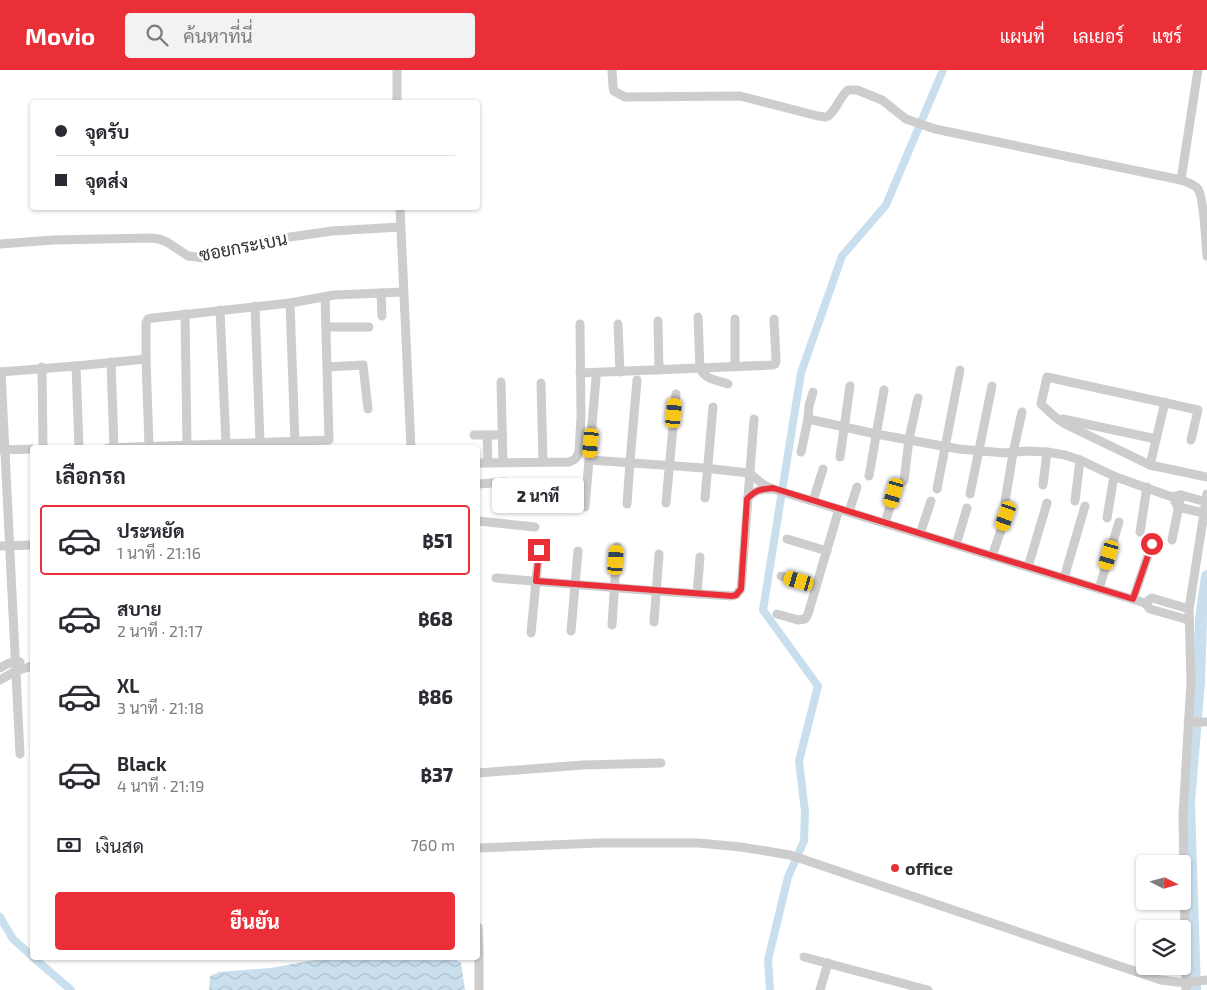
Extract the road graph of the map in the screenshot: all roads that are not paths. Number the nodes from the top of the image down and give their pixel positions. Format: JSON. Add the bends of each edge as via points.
{"nodes":[{"id":1,"x":397,"y":70,"type":"edge"},
{"id":2,"x":612,"y":70,"type":"edge"},
{"id":3,"x":1198,"y":70,"type":"edge"},
{"id":4,"x":398,"y":100,"type":"edge"},
{"id":5,"x":1181,"y":180,"type":"junction"},
{"id":6,"x":400,"y":210,"type":"edge"},
{"id":7,"x":400,"y":227,"type":"junction"},
{"id":8,"x":0,"y":244,"type":"edge"},
{"id":9,"x":1207,"y":256,"type":"edge"},
{"id":10,"x":403,"y":292,"type":"junction"},
{"id":11,"x":381,"y":293,"type":"junction"},
{"id":12,"x":325,"y":297,"type":"junction"},
{"id":13,"x":290,"y":303,"type":"junction"},
{"id":14,"x":255,"y":306,"type":"junction"},
{"id":15,"x":220,"y":310,"type":"junction"},
{"id":16,"x":184,"y":314,"type":"junction"},
{"id":17,"x":382,"y":316,"type":"dead end"},
{"id":18,"x":698,"y":317,"type":"dead end"},
{"id":19,"x":735,"y":319,"type":"dead end"},
{"id":20,"x":774,"y":319,"type":"dead end"},
{"id":21,"x":658,"y":320,"type":"dead end"},
{"id":22,"x":580,"y":324,"type":"dead end"},
{"id":23,"x":618,"y":324,"type":"dead end"},
{"id":24,"x":326,"y":327,"type":"junction"},
{"id":25,"x":369,"y":327,"type":"dead end"},
{"id":26,"x":146,"y":358,"type":"junction"},
{"id":27,"x":111,"y":362,"type":"junction"},
{"id":28,"x":76,"y":366,"type":"junction"},
{"id":29,"x":327,"y":367,"type":"junction"},
{"id":30,"x":735,"y":367,"type":"junction"},
{"id":31,"x":42,"y":368,"type":"junction"},
{"id":32,"x":700,"y":368,"type":"junction"},
{"id":33,"x":659,"y":370,"type":"junction"},
{"id":34,"x":960,"y":370,"type":"dead end"},
{"id":35,"x":1,"y":372,"type":"edge"},
{"id":36,"x":620,"y":372,"type":"junction"},
{"id":37,"x":580,"y":373,"type":"junction"},
{"id":38,"x":596,"y":378,"type":"dead end"},
{"id":39,"x":637,"y":380,"type":"dead end"},
{"id":40,"x":501,"y":382,"type":"dead end"},
{"id":41,"x":541,"y":382,"type":"dead end"},
{"id":42,"x":728,"y":384,"type":"dead end"},
{"id":43,"x":850,"y":386,"type":"dead end"},
{"id":44,"x":992,"y":386,"type":"dead end"},
{"id":45,"x":884,"y":390,"type":"dead end"},
{"id":46,"x":813,"y":392,"type":"dead end"},
{"id":47,"x":676,"y":394,"type":"dead end"},
{"id":48,"x":918,"y":398,"type":"dead end"},
{"id":49,"x":1165,"y":402,"type":"junction"},
{"id":50,"x":713,"y":406,"type":"dead end"},
{"id":51,"x":368,"y":409,"type":"dead end"},
{"id":52,"x":1022,"y":412,"type":"dead end"},
{"id":53,"x":1055,"y":417,"type":"junction"},
{"id":54,"x":754,"y":419,"type":"dead end"},
{"id":55,"x":808,"y":419,"type":"junction"},
{"id":56,"x":843,"y":427,"type":"junction"},
{"id":57,"x":876,"y":434,"type":"junction"},
{"id":58,"x":474,"y":435,"type":"dead end"},
{"id":59,"x":487,"y":435,"type":"junction"},
{"id":60,"x":502,"y":435,"type":"junction"},
{"id":61,"x":909,"y":439,"type":"junction"},
{"id":62,"x":1156,"y":439,"type":"junction"},
{"id":63,"x":1191,"y":440,"type":"dead end"},
{"id":64,"x":295,"y":441,"type":"junction"},
{"id":65,"x":260,"y":442,"type":"junction"},
{"id":66,"x":226,"y":443,"type":"junction"},
{"id":67,"x":43,"y":445,"type":"edge"},
{"id":68,"x":79,"y":445,"type":"edge"},
{"id":69,"x":114,"y":445,"type":"edge"},
{"id":70,"x":149,"y":445,"type":"edge"},
{"id":71,"x":187,"y":445,"type":"joint"},
{"id":72,"x":411,"y":445,"type":"edge"},
{"id":73,"x":945,"y":446,"type":"junction"},
{"id":74,"x":3,"y":449,"type":"edge"},
{"id":75,"x":30,"y":449,"type":"edge"},
{"id":76,"x":978,"y":451,"type":"junction"},
{"id":77,"x":801,"y":452,"type":"dead end"},
{"id":78,"x":1047,"y":452,"type":"junction"},
{"id":79,"x":1013,"y":453,"type":"junction"},
{"id":80,"x":840,"y":457,"type":"dead end"},
{"id":81,"x":590,"y":460,"type":"junction"},
{"id":82,"x":1080,"y":460,"type":"junction"},
{"id":83,"x":543,"y":462,"type":"junction"},
{"id":84,"x":630,"y":462,"type":"junction"},
{"id":85,"x":480,"y":463,"type":"edge"},
{"id":86,"x":488,"y":463,"type":"junction"},
{"id":87,"x":503,"y":463,"type":"junction"},
{"id":88,"x":669,"y":465,"type":"junction"},
{"id":89,"x":1150,"y":465,"type":"junction"},
{"id":90,"x":708,"y":468,"type":"junction"},
{"id":91,"x":823,"y":469,"type":"dead end"},
{"id":92,"x":749,"y":473,"type":"junction"},
{"id":93,"x":869,"y":476,"type":"dead end"},
{"id":94,"x":1114,"y":476,"type":"junction"},
{"id":95,"x":1207,"y":477,"type":"edge"},
{"id":96,"x":904,"y":481,"type":"dead end"},
{"id":97,"x":505,"y":482,"type":"dead end"},
{"id":98,"x":480,"y":484,"type":"edge"},
{"id":99,"x":1043,"y":485,"type":"dead end"},
{"id":100,"x":858,"y":486,"type":"dead end"},
{"id":101,"x":1147,"y":487,"type":"junction"},
{"id":102,"x":773,"y":488,"type":"junction"},
{"id":103,"x":937,"y":489,"type":"dead end"},
{"id":104,"x":894,"y":493,"type":"dead end"},
{"id":105,"x":970,"y":494,"type":"dead end"},
{"id":106,"x":1176,"y":496,"type":"junction"},
{"id":107,"x":705,"y":498,"type":"dead end"},
{"id":108,"x":1206,"y":498,"type":"edge"},
{"id":109,"x":747,"y":499,"type":"junction"},
{"id":110,"x":813,"y":501,"type":"junction"},
{"id":111,"x":931,"y":501,"type":"dead end"},
{"id":112,"x":1075,"y":501,"type":"dead end"},
{"id":113,"x":1005,"y":502,"type":"dead end"},
{"id":114,"x":1047,"y":502,"type":"dead end"},
{"id":115,"x":666,"y":503,"type":"dead end"},
{"id":116,"x":627,"y":504,"type":"dead end"},
{"id":117,"x":1085,"y":506,"type":"dead end"},
{"id":118,"x":585,"y":507,"type":"dead end"},
{"id":119,"x":1178,"y":507,"type":"junction"},
{"id":120,"x":968,"y":508,"type":"dead end"},
{"id":121,"x":839,"y":509,"type":"junction"},
{"id":122,"x":849,"y":512,"type":"junction"},
{"id":123,"x":1204,"y":513,"type":"junction"},
{"id":124,"x":1006,"y":516,"type":"dead end"},
{"id":125,"x":1107,"y":518,"type":"dead end"},
{"id":126,"x":480,"y":521,"type":"edge"},
{"id":127,"x":1119,"y":522,"type":"dead end"},
{"id":128,"x":885,"y":523,"type":"junction"},
{"id":129,"x":535,"y":527,"type":"dead end"},
{"id":130,"x":1140,"y":532,"type":"dead end"},
{"id":131,"x":920,"y":534,"type":"junction"},
{"id":132,"x":787,"y":540,"type":"dead end"},
{"id":133,"x":1172,"y":540,"type":"dead end"},
{"id":134,"x":1152,"y":544,"type":"dead end"},
{"id":135,"x":30,"y":545,"type":"edge"},
{"id":136,"x":956,"y":545,"type":"junction"},
{"id":137,"x":0,"y":546,"type":"edge"},
{"id":138,"x":10,"y":546,"type":"junction"},
{"id":139,"x":617,"y":547,"type":"dead end"},
{"id":140,"x":539,"y":550,"type":"dead end"},
{"id":141,"x":578,"y":551,"type":"dead end"},
{"id":142,"x":827,"y":551,"type":"junction"},
{"id":143,"x":659,"y":554,"type":"dead end"},
{"id":144,"x":992,"y":556,"type":"junction"},
{"id":145,"x":700,"y":557,"type":"dead end"},
{"id":146,"x":1028,"y":567,"type":"junction"},
{"id":147,"x":781,"y":576,"type":"dead end"},
{"id":148,"x":496,"y":578,"type":"dead end"},
{"id":149,"x":1064,"y":578,"type":"junction"},
{"id":150,"x":536,"y":581,"type":"junction"},
{"id":151,"x":575,"y":584,"type":"junction"},
{"id":152,"x":816,"y":586,"type":"junction"},
{"id":153,"x":614,"y":588,"type":"junction"},
{"id":154,"x":1099,"y":589,"type":"junction"},
{"id":155,"x":656,"y":591,"type":"junction"},
{"id":156,"x":697,"y":594,"type":"junction"},
{"id":157,"x":1133,"y":599,"type":"junction"},
{"id":158,"x":1144,"y":603,"type":"junction"},
{"id":159,"x":1189,"y":609,"type":"junction"},
{"id":160,"x":777,"y":614,"type":"dead end"},
{"id":161,"x":1189,"y":620,"type":"junction"},
{"id":162,"x":654,"y":622,"type":"dead end"},
{"id":163,"x":612,"y":624,"type":"dead end"},
{"id":164,"x":571,"y":631,"type":"dead end"},
{"id":165,"x":531,"y":633,"type":"dead end"},
{"id":166,"x":16,"y":661,"type":"junction"},
{"id":167,"x":30,"y":665,"type":"edge"},
{"id":168,"x":30,"y":667,"type":"edge"},
{"id":169,"x":0,"y":668,"type":"edge"},
{"id":170,"x":16,"y":671,"type":"junction"},
{"id":171,"x":0,"y":680,"type":"edge"},
{"id":172,"x":1190,"y":722,"type":"junction"},
{"id":173,"x":1205,"y":722,"type":"edge"},
{"id":174,"x":20,"y":754,"type":"dead end"},
{"id":175,"x":661,"y":763,"type":"dead end"},
{"id":176,"x":480,"y":773,"type":"edge"},
{"id":177,"x":480,"y":848,"type":"edge"},
{"id":178,"x":804,"y":957,"type":"dead end"},
{"id":179,"x":479,"y":960,"type":"edge"},
{"id":180,"x":828,"y":963,"type":"junction"},
{"id":181,"x":1206,"y":980,"type":"edge"},
{"id":182,"x":1185,"y":987,"type":"edge"},
{"id":183,"x":479,"y":990,"type":"edge"},
{"id":184,"x":820,"y":990,"type":"edge"},
{"id":185,"x":928,"y":990,"type":"edge"}],
"edges":[{"from":1,"to":4,"type":"street"},
{"from":2,"to":5,"type":"street","via":[[614,91],[625,97],[740,96],[826,117],[832,114],[843,94],[857,90],[882,100],[906,119],[935,129]]},
{"from":3,"to":5,"type":"street"},
{"from":5,"to":9,"type":"street","via":[[1198,189]]},
{"from":6,"to":7,"type":"street"},
{"from":7,"to":8,"type":"street","name":"ซอยกระเบน","via":[[262,240],[204,258],[188,256],[167,242],[151,238]]},
{"from":7,"to":10,"type":"street"},
{"from":10,"to":11,"type":"street"},
{"from":10,"to":72,"type":"street"},
{"from":11,"to":12,"type":"street"},
{"from":11,"to":17,"type":"street"},
{"from":12,"to":13,"type":"street"},
{"from":12,"to":24,"type":"street"},
{"from":13,"to":14,"type":"street"},
{"from":13,"to":64,"type":"street"},
{"from":14,"to":15,"type":"street"},
{"from":14,"to":65,"type":"street"},
{"from":15,"to":16,"type":"street"},
{"from":15,"to":66,"type":"street"},
{"from":16,"to":26,"type":"street","via":[[148,319]]},
{"from":16,"to":71,"type":"street"},
{"from":18,"to":32,"type":"street"},
{"from":19,"to":30,"type":"street"},
{"from":20,"to":30,"type":"street","via":[[775,364]]},
{"from":21,"to":33,"type":"street"},
{"from":22,"to":37,"type":"street"},
{"from":23,"to":36,"type":"street"},
{"from":24,"to":25,"type":"street"},
{"from":24,"to":29,"type":"street"},
{"from":26,"to":27,"type":"street"},
{"from":26,"to":70,"type":"street"},
{"from":27,"to":28,"type":"street"},
{"from":27,"to":69,"type":"street"},
{"from":28,"to":31,"type":"street"},
{"from":28,"to":68,"type":"street"},
{"from":29,"to":51,"type":"street","via":[[362,365]]},
{"from":29,"to":64,"type":"street","via":[[329,440]]},
{"from":30,"to":32,"type":"street"},
{"from":31,"to":35,"type":"street"},
{"from":31,"to":67,"type":"street"},
{"from":32,"to":33,"type":"street"},
{"from":32,"to":42,"type":"street","via":[[707,378]]},
{"from":33,"to":36,"type":"street"},
{"from":34,"to":73,"type":"street"},
{"from":35,"to":74,"type":"street"},
{"from":36,"to":37,"type":"street"},
{"from":37,"to":83,"type":"street","via":[[578,457],[569,462]]},
{"from":38,"to":81,"type":"street"},
{"from":39,"to":84,"type":"street"},
{"from":40,"to":60,"type":"street"},
{"from":41,"to":83,"type":"street"},
{"from":43,"to":56,"type":"street"},
{"from":44,"to":76,"type":"street"},
{"from":45,"to":57,"type":"street"},
{"from":46,"to":55,"type":"street"},
{"from":47,"to":88,"type":"street"},
{"from":48,"to":61,"type":"street"},
{"from":49,"to":53,"type":"street","via":[[1047,377],[1041,404]]},
{"from":49,"to":62,"type":"street"},
{"from":49,"to":63,"type":"street","via":[[1198,410]]},
{"from":50,"to":90,"type":"street"},
{"from":52,"to":79,"type":"street"},
{"from":53,"to":62,"type":"street"},
{"from":53,"to":89,"type":"street"},
{"from":54,"to":92,"type":"street"},
{"from":55,"to":56,"type":"street"},
{"from":55,"to":77,"type":"street"},
{"from":56,"to":57,"type":"street"},
{"from":56,"to":80,"type":"street"},
{"from":57,"to":61,"type":"street"},
{"from":57,"to":93,"type":"street"},
{"from":58,"to":59,"type":"street"},
{"from":59,"to":60,"type":"street"},
{"from":59,"to":86,"type":"street"},
{"from":60,"to":87,"type":"street"},
{"from":61,"to":73,"type":"street"},
{"from":61,"to":96,"type":"street"},
{"from":62,"to":89,"type":"street"},
{"from":64,"to":65,"type":"street"},
{"from":65,"to":66,"type":"street"},
{"from":66,"to":71,"type":"street"},
{"from":73,"to":76,"type":"street"},
{"from":73,"to":103,"type":"street"},
{"from":74,"to":75,"type":"street"},
{"from":74,"to":138,"type":"street"},
{"from":76,"to":79,"type":"street"},
{"from":76,"to":105,"type":"street"},
{"from":78,"to":79,"type":"street"},
{"from":78,"to":82,"type":"street"},
{"from":78,"to":99,"type":"street"},
{"from":79,"to":113,"type":"street"},
{"from":81,"to":84,"type":"street"},
{"from":81,"to":118,"type":"street"},
{"from":82,"to":94,"type":"street"},
{"from":82,"to":112,"type":"street"},
{"from":83,"to":87,"type":"street"},
{"from":84,"to":88,"type":"street"},
{"from":84,"to":116,"type":"street"},
{"from":85,"to":86,"type":"street"},
{"from":86,"to":87,"type":"street"},
{"from":88,"to":90,"type":"street"},
{"from":88,"to":115,"type":"street"},
{"from":89,"to":95,"type":"street"},
{"from":90,"to":92,"type":"street"},
{"from":90,"to":107,"type":"street"},
{"from":91,"to":110,"type":"street"},
{"from":92,"to":102,"type":"street"},
{"from":92,"to":109,"type":"street"},
{"from":94,"to":101,"type":"street"},
{"from":94,"to":125,"type":"street"},
{"from":97,"to":98,"type":"street"},
{"from":100,"to":122,"type":"street"},
{"from":101,"to":106,"type":"street"},
{"from":101,"to":130,"type":"street"},
{"from":102,"to":109,"type":"street","via":[[752,493]]},
{"from":102,"to":110,"type":"street"},
{"from":104,"to":128,"type":"street"},
{"from":106,"to":108,"type":"street"},
{"from":106,"to":119,"type":"street"},
{"from":108,"to":123,"type":"street"},
{"from":109,"to":156,"type":"street","via":[[739,593],[732,596]]},
{"from":110,"to":121,"type":"street"},
{"from":111,"to":131,"type":"street"},
{"from":114,"to":146,"type":"street"},
{"from":117,"to":149,"type":"street"},
{"from":119,"to":123,"type":"street"},
{"from":119,"to":133,"type":"street"},
{"from":120,"to":136,"type":"street"},
{"from":121,"to":122,"type":"street"},
{"from":121,"to":142,"type":"street"},
{"from":122,"to":128,"type":"street"},
{"from":123,"to":159,"type":"street"},
{"from":124,"to":144,"type":"street"},
{"from":126,"to":129,"type":"street"},
{"from":127,"to":154,"type":"street"},
{"from":128,"to":131,"type":"street"},
{"from":131,"to":136,"type":"street"},
{"from":132,"to":142,"type":"street"},
{"from":134,"to":157,"type":"street"},
{"from":135,"to":138,"type":"street"},
{"from":136,"to":144,"type":"street"},
{"from":137,"to":138,"type":"street"},
{"from":138,"to":166,"type":"street"},
{"from":139,"to":153,"type":"street"},
{"from":140,"to":150,"type":"street"},
{"from":141,"to":151,"type":"street"},
{"from":142,"to":152,"type":"street"},
{"from":143,"to":155,"type":"street"},
{"from":144,"to":146,"type":"street"},
{"from":145,"to":156,"type":"street"},
{"from":146,"to":149,"type":"street"},
{"from":147,"to":152,"type":"street"},
{"from":148,"to":150,"type":"street"},
{"from":149,"to":154,"type":"street"},
{"from":150,"to":151,"type":"street"},
{"from":150,"to":165,"type":"street"},
{"from":151,"to":153,"type":"street"},
{"from":151,"to":164,"type":"street"},
{"from":152,"to":160,"type":"street","via":[[805,619]]},
{"from":153,"to":155,"type":"street"},
{"from":153,"to":163,"type":"street"},
{"from":154,"to":157,"type":"street"},
{"from":155,"to":156,"type":"street"},
{"from":155,"to":162,"type":"street"},
{"from":157,"to":158,"type":"street"},
{"from":158,"to":159,"type":"street","via":[[1152,598]]},
{"from":158,"to":161,"type":"street","via":[[1150,610]]},
{"from":159,"to":161,"type":"street"},
{"from":161,"to":172,"type":"street"},
{"from":166,"to":167,"type":"street"},
{"from":166,"to":169,"type":"street"},
{"from":166,"to":170,"type":"street"},
{"from":168,"to":170,"type":"street"},
{"from":170,"to":171,"type":"street"},
{"from":170,"to":174,"type":"street"},
{"from":172,"to":173,"type":"street"},
{"from":172,"to":182,"type":"street","via":[[1183,815]]},
{"from":175,"to":176,"type":"street"},
{"from":177,"to":182,"type":"street","via":[[699,842],[790,855]]},
{"from":178,"to":180,"type":"street"},
{"from":179,"to":183,"type":"street"},
{"from":180,"to":184,"type":"street"},
{"from":180,"to":185,"type":"street"},
{"from":181,"to":182,"type":"street"}]}
